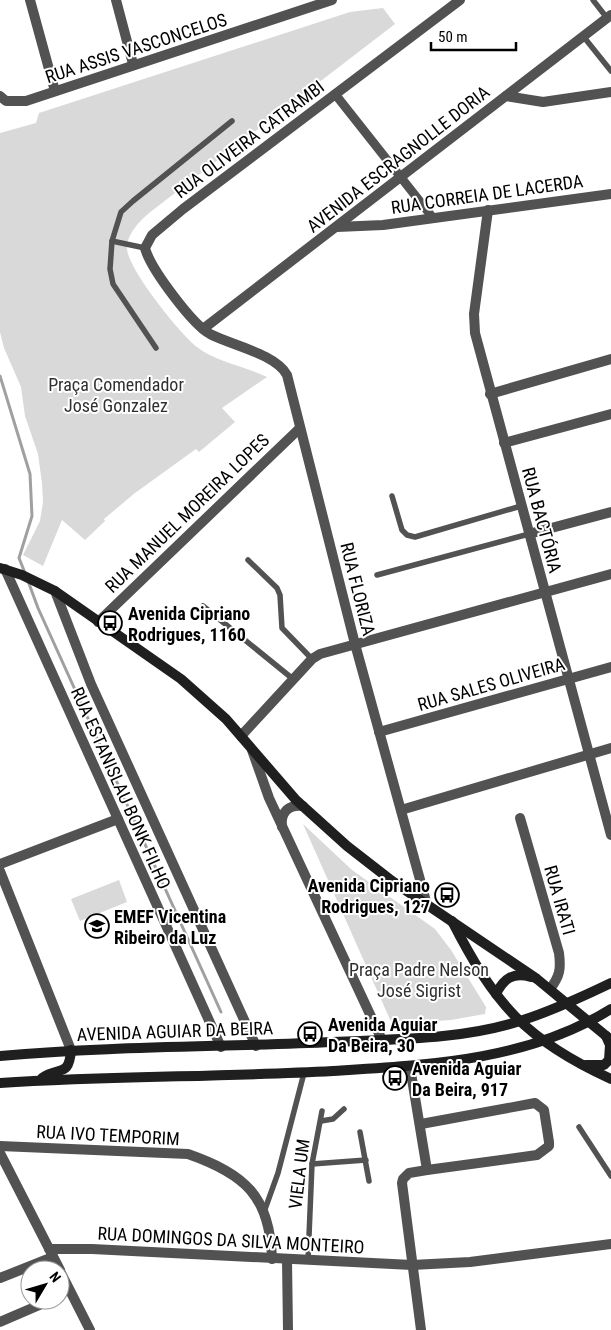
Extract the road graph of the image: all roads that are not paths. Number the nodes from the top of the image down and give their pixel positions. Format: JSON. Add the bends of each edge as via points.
{"nodes":[{"id":1,"x":30,"y":0,"type":"edge"},
{"id":2,"x":116,"y":0,"type":"edge"},
{"id":3,"x":330,"y":0,"type":"edge"},
{"id":4,"x":460,"y":0,"type":"edge"},
{"id":5,"x":593,"y":0,"type":"edge"},
{"id":6,"x":609,"y":16,"type":"edge"},
{"id":7,"x":583,"y":36,"type":"junction"},
{"id":8,"x":133,"y":64,"type":"junction"},
{"id":9,"x":611,"y":71,"type":"edge"},
{"id":10,"x":55,"y":91,"type":"junction"},
{"id":11,"x":611,"y":92,"type":"edge"},
{"id":12,"x":335,"y":94,"type":"junction"},
{"id":13,"x":506,"y":96,"type":"junction"},
{"id":14,"x":3,"y":99,"type":"edge"},
{"id":15,"x":232,"y":121,"type":"dead end"},
{"id":16,"x":400,"y":178,"type":"junction"},
{"id":17,"x":611,"y":194,"type":"edge"},
{"id":18,"x":488,"y":210,"type":"junction"},
{"id":19,"x":433,"y":218,"type":"junction"},
{"id":20,"x":337,"y":227,"type":"junction"},
{"id":21,"x":112,"y":241,"type":"junction"},
{"id":22,"x":145,"y":248,"type":"junction"},
{"id":23,"x":203,"y":329,"type":"junction"},
{"id":24,"x":156,"y":348,"type":"dead end"},
{"id":25,"x":611,"y":359,"type":"edge"},
{"id":26,"x":490,"y":394,"type":"junction"},
{"id":27,"x":611,"y":414,"type":"edge"},
{"id":28,"x":300,"y":428,"type":"junction"},
{"id":29,"x":504,"y":442,"type":"junction"},
{"id":30,"x":392,"y":496,"type":"dead end"},
{"id":31,"x":521,"y":506,"type":"junction"},
{"id":32,"x":611,"y":512,"type":"edge"},
{"id":33,"x":529,"y":534,"type":"junction"},
{"id":34,"x":248,"y":560,"type":"dead end"},
{"id":35,"x":2,"y":569,"type":"edge"},
{"id":36,"x":611,"y":574,"type":"edge"},
{"id":37,"x":377,"y":575,"type":"dead end"},
{"id":38,"x":55,"y":591,"type":"junction"},
{"id":39,"x":544,"y":592,"type":"junction"},
{"id":40,"x":203,"y":606,"type":"dead end"},
{"id":41,"x":98,"y":622,"type":"junction"},
{"id":42,"x":355,"y":644,"type":"junction"},
{"id":43,"x":312,"y":659,"type":"junction"},
{"id":44,"x":611,"y":667,"type":"edge"},
{"id":45,"x":568,"y":679,"type":"junction"},
{"id":46,"x":293,"y":680,"type":"junction"},
{"id":47,"x":380,"y":732,"type":"junction"},
{"id":48,"x":242,"y":736,"type":"junction"},
{"id":49,"x":611,"y":748,"type":"edge"},
{"id":50,"x":252,"y":749,"type":"junction"},
{"id":51,"x":588,"y":754,"type":"junction"},
{"id":52,"x":303,"y":806,"type":"junction"},
{"id":53,"x":401,"y":810,"type":"junction"},
{"id":54,"x":520,"y":818,"type":"dead end"},
{"id":55,"x":118,"y":819,"type":"junction"},
{"id":56,"x":282,"y":828,"type":"junction"},
{"id":57,"x":611,"y":835,"type":"edge"},
{"id":58,"x":0,"y":864,"type":"edge"},
{"id":59,"x":0,"y":871,"type":"edge"},
{"id":60,"x":427,"y":905,"type":"junction"},
{"id":61,"x":451,"y":920,"type":"junction"},
{"id":62,"x":537,"y":979,"type":"junction"},
{"id":63,"x":611,"y":983,"type":"edge"},
{"id":64,"x":550,"y":989,"type":"junction"},
{"id":65,"x":496,"y":994,"type":"junction"},
{"id":66,"x":568,"y":1003,"type":"junction"},
{"id":67,"x":611,"y":1010,"type":"edge"},
{"id":68,"x":519,"y":1021,"type":"junction"},
{"id":69,"x":590,"y":1021,"type":"junction"},
{"id":70,"x":608,"y":1038,"type":"edge"},
{"id":71,"x":382,"y":1040,"type":"junction"},
{"id":72,"x":541,"y":1041,"type":"junction"},
{"id":73,"x":256,"y":1046,"type":"junction"},
{"id":74,"x":221,"y":1047,"type":"junction"},
{"id":75,"x":71,"y":1050,"type":"junction"},
{"id":76,"x":0,"y":1056,"type":"edge"},
{"id":77,"x":581,"y":1065,"type":"junction"},
{"id":78,"x":410,"y":1067,"type":"junction"},
{"id":79,"x":304,"y":1073,"type":"junction"},
{"id":80,"x":611,"y":1079,"type":"edge"},
{"id":81,"x":40,"y":1080,"type":"junction"},
{"id":82,"x":0,"y":1083,"type":"edge"},
{"id":83,"x":344,"y":1109,"type":"dead end"},
{"id":84,"x":322,"y":1111,"type":"dead end"},
{"id":85,"x":321,"y":1121,"type":"junction"},
{"id":86,"x":421,"y":1124,"type":"junction"},
{"id":87,"x":579,"y":1127,"type":"dead end"},
{"id":88,"x":360,"y":1132,"type":"dead end"},
{"id":89,"x":0,"y":1146,"type":"edge"},
{"id":90,"x":0,"y":1153,"type":"edge"},
{"id":91,"x":366,"y":1160,"type":"junction"},
{"id":92,"x":312,"y":1164,"type":"junction"},
{"id":93,"x":427,"y":1170,"type":"junction"},
{"id":94,"x":611,"y":1176,"type":"edge"},
{"id":95,"x":369,"y":1182,"type":"dead end"},
{"id":96,"x":264,"y":1213,"type":"junction"},
{"id":97,"x":611,"y":1244,"type":"edge"},
{"id":98,"x":51,"y":1253,"type":"junction"},
{"id":99,"x":272,"y":1259,"type":"junction"},
{"id":100,"x":55,"y":1260,"type":"edge"},
{"id":101,"x":287,"y":1260,"type":"junction"},
{"id":102,"x":308,"y":1260,"type":"junction"},
{"id":103,"x":412,"y":1265,"type":"junction"},
{"id":104,"x":0,"y":1278,"type":"edge"},
{"id":105,"x":70,"y":1291,"type":"edge"},
{"id":106,"x":28,"y":1310,"type":"edge"},
{"id":107,"x":0,"y":1322,"type":"edge"},
{"id":108,"x":90,"y":1330,"type":"edge"},
{"id":109,"x":288,"y":1330,"type":"edge"},
{"id":110,"x":421,"y":1330,"type":"edge"}],
"edges":[{"from":1,"to":10,"type":"street"},
{"from":2,"to":8,"type":"street"},
{"from":3,"to":8,"type":"street","name":"RUA ASSIS VASCONCELOS"},
{"from":4,"to":12,"type":"street","name":"RUA OLIVEIRA CATRAMBI"},
{"from":5,"to":6,"type":"lane"},
{"from":6,"to":7,"type":"street","name":"AVENIDA ESCRAGNOLLE DORIA"},
{"from":7,"to":9,"type":"lane"},
{"from":7,"to":13,"type":"street","name":"AVENIDA ESCRAGNOLLE DORIA"},
{"from":8,"to":10,"type":"street","name":"RUA ASSIS VASCONCELOS"},
{"from":10,"to":14,"type":"street","name":"RUA ASSIS VASCONCELOS","via":[[26,101]]},
{"from":11,"to":13,"type":"street","via":[[543,102]]},
{"from":12,"to":16,"type":"street"},
{"from":12,"to":22,"type":"street","name":"RUA OLIVEIRA CATRAMBI","via":[[152,234]]},
{"from":13,"to":16,"type":"street","name":"AVENIDA ESCRAGNOLLE DORIA"},
{"from":15,"to":21,"type":"lane","via":[[127,206],[117,222]]},
{"from":16,"to":19,"type":"street","via":[[407,182]]},
{"from":16,"to":20,"type":"street","name":"AVENIDA ESCRAGNOLLE DORIA"},
{"from":17,"to":18,"type":"street","name":"RUA CORREIA DE LACERDA"},
{"from":18,"to":19,"type":"street","name":"RUA CORREIA DE LACERDA"},
{"from":18,"to":26,"type":"street","name":"RUA BACTÓRIA","via":[[474,314],[479,352]]},
{"from":19,"to":20,"type":"street","name":"RUA CORREIA DE LACERDA"},
{"from":20,"to":23,"type":"street","name":"AVENIDA ESCRAGNOLLE DORIA"},
{"from":21,"to":22,"type":"lane"},
{"from":21,"to":24,"type":"lane","via":[[110,269],[113,284]]},
{"from":22,"to":23,"type":"street","via":[[154,269]]},
{"from":23,"to":28,"type":"street","name":"RUA FLORIZA","via":[[283,368]]},
{"from":25,"to":26,"type":"street"},
{"from":26,"to":29,"type":"street","name":"RUA BACTÓRIA"},
{"from":27,"to":29,"type":"street"},
{"from":28,"to":41,"type":"street","name":"RUA MANUEL MOREIRA LOPES"},
{"from":28,"to":42,"type":"street","name":"RUA FLORIZA"},
{"from":29,"to":31,"type":"street","name":"RUA BACTÓRIA"},
{"from":30,"to":31,"type":"lane","via":[[402,530],[415,537]]},
{"from":31,"to":33,"type":"street","name":"RUA BACTÓRIA"},
{"from":32,"to":33,"type":"street"},
{"from":33,"to":37,"type":"lane"},
{"from":33,"to":39,"type":"street","name":"RUA BACTÓRIA"},
{"from":34,"to":43,"type":"lane","via":[[277,588],[282,628]]},
{"from":35,"to":38,"type":"main road"},
{"from":35,"to":55,"type":"street","name":"RUA ESTANISLAU BONK FILHO"},
{"from":36,"to":39,"type":"street"},
{"from":38,"to":41,"type":"main road"},
{"from":38,"to":73,"type":"street","name":"RUA ESTANISLAU BONK FILHO","via":[[91,684]]},
{"from":39,"to":42,"type":"street"},
{"from":39,"to":45,"type":"street","name":"RUA BACTÓRIA"},
{"from":40,"to":46,"type":"lane"},
{"from":41,"to":48,"type":"main road","via":[[181,679]]},
{"from":42,"to":43,"type":"street"},
{"from":42,"to":47,"type":"street","name":"RUA FLORIZA"},
{"from":43,"to":46,"type":"street"},
{"from":44,"to":45,"type":"street","name":"RUA SALES OLIVEIRA"},
{"from":45,"to":47,"type":"street","name":"RUA SALES OLIVEIRA"},
{"from":45,"to":51,"type":"street","name":"RUA BACTÓRIA"},
{"from":46,"to":48,"type":"street"},
{"from":47,"to":53,"type":"street","name":"RUA FLORIZA"},
{"from":48,"to":50,"type":"main road"},
{"from":49,"to":51,"type":"street"},
{"from":50,"to":52,"type":"main road"},
{"from":50,"to":56,"type":"street"},
{"from":51,"to":53,"type":"street"},
{"from":51,"to":57,"type":"street","name":"RUA BACTÓRIA"},
{"from":52,"to":56,"type":"street","via":[[286,810]]},
{"from":52,"to":60,"type":"main road","via":[[373,868]]},
{"from":53,"to":60,"type":"street","name":"RUA FLORIZA"},
{"from":54,"to":64,"type":"street","name":"RUA IRATI","via":[[559,953],[560,976]]},
{"from":55,"to":58,"type":"street"},
{"from":55,"to":74,"type":"street","name":"RUA ESTANISLAU BONK FILHO"},
{"from":56,"to":71,"type":"street"},
{"from":59,"to":75,"type":"street"},
{"from":60,"to":61,"type":"main road"},
{"from":61,"to":62,"type":"main road"},
{"from":61,"to":65,"type":"main road","via":[[480,973]]},
{"from":62,"to":64,"type":"main road"},
{"from":62,"to":65,"type":"main road","via":[[509,976]]},
{"from":63,"to":66,"type":"main road","name":"AVENIDA AGUIAR DA BEIRA"},
{"from":64,"to":66,"type":"main road"},
{"from":65,"to":68,"type":"main road"},
{"from":66,"to":68,"type":"main road","name":"AVENIDA AGUIAR DA BEIRA"},
{"from":66,"to":69,"type":"main road"},
{"from":67,"to":69,"type":"main road"},
{"from":68,"to":71,"type":"main road","name":"AVENIDA AGUIAR DA BEIRA","via":[[436,1037]]},
{"from":68,"to":72,"type":"main road"},
{"from":69,"to":70,"type":"main road"},
{"from":69,"to":72,"type":"main road"},
{"from":70,"to":77,"type":"main road","via":[[609,1060],[604,1065]]},
{"from":71,"to":73,"type":"main road","name":"AVENIDA AGUIAR DA BEIRA"},
{"from":72,"to":77,"type":"main road"},
{"from":72,"to":78,"type":"main road","via":[[513,1052]]},
{"from":73,"to":74,"type":"main road","name":"AVENIDA AGUIAR DA BEIRA"},
{"from":74,"to":75,"type":"main road","name":"AVENIDA AGUIAR DA BEIRA"},
{"from":75,"to":76,"type":"main road","name":"AVENIDA AGUIAR DA BEIRA"},
{"from":75,"to":81,"type":"main road","via":[[70,1064],[66,1069],[47,1074]]},
{"from":77,"to":80,"type":"main road"},
{"from":78,"to":79,"type":"main road"},
{"from":78,"to":86,"type":"street"},
{"from":79,"to":81,"type":"main road"},
{"from":79,"to":96,"type":"lane"},
{"from":81,"to":82,"type":"main road"},
{"from":83,"to":85,"type":"lane","name":"VIELA UM","via":[[333,1120]]},
{"from":84,"to":85,"type":"lane","name":"VIELA UM"},
{"from":85,"to":92,"type":"lane","name":"VIELA UM"},
{"from":86,"to":93,"type":"street"},
{"from":86,"to":93,"type":"street","via":[[535,1103],[544,1110],[550,1142],[537,1155]]},
{"from":87,"to":94,"type":"lane"},
{"from":88,"to":91,"type":"lane"},
{"from":89,"to":96,"type":"street","name":"RUA IVO TEMPORIM","via":[[188,1154],[228,1170],[244,1182],[257,1197]]},
{"from":90,"to":98,"type":"street"},
{"from":91,"to":92,"type":"lane"},
{"from":91,"to":95,"type":"lane"},
{"from":92,"to":102,"type":"lane","name":"VIELA UM"},
{"from":93,"to":103,"type":"street","via":[[409,1173],[403,1179]]},
{"from":96,"to":99,"type":"street","name":"RUA IVO TEMPORIM","via":[[272,1239]]},
{"from":97,"to":103,"type":"street","name":"RUA DOMINGOS DA SILVA MONTEIRO","via":[[470,1262]]},
{"from":98,"to":99,"type":"street","name":"RUA DOMINGOS DA SILVA MONTEIRO","via":[[92,1249]]},
{"from":98,"to":100,"type":"street"},
{"from":98,"to":104,"type":"street"},
{"from":99,"to":101,"type":"street","name":"RUA DOMINGOS DA SILVA MONTEIRO"},
{"from":101,"to":102,"type":"street","name":"RUA DOMINGOS DA SILVA MONTEIRO"},
{"from":101,"to":109,"type":"street"},
{"from":102,"to":103,"type":"street","name":"RUA DOMINGOS DA SILVA MONTEIRO"},
{"from":103,"to":110,"type":"street"},
{"from":105,"to":108,"type":"street"},
{"from":106,"to":107,"type":"street"}]}
